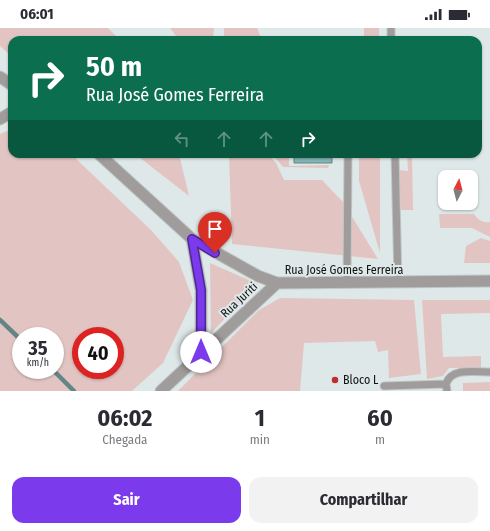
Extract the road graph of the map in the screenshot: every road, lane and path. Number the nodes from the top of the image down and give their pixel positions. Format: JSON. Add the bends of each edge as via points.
{"nodes":[{"id":1,"x":103,"y":158,"type":"edge"},
{"id":2,"x":348,"y":158,"type":"edge"},
{"id":3,"x":395,"y":158,"type":"edge"},
{"id":4,"x":192,"y":239,"type":"junction"},
{"id":5,"x":490,"y":281,"type":"edge"},
{"id":6,"x":277,"y":283,"type":"junction"},
{"id":7,"x":347,"y":283,"type":"junction"},
{"id":8,"x":398,"y":283,"type":"junction"},
{"id":9,"x":201,"y":352,"type":"junction"},
{"id":10,"x":490,"y":372,"type":"edge"},
{"id":11,"x":384,"y":386,"type":"dead end"},
{"id":12,"x":447,"y":387,"type":"edge"},
{"id":13,"x":160,"y":391,"type":"edge"}],
"edges":[{"from":1,"to":4,"type":"street","name":"Rua José Gomes Ferreira"},
{"from":2,"to":7,"type":"lane"},
{"from":3,"to":8,"type":"lane"},
{"from":4,"to":6,"type":"street","name":"Rua José Gomes Ferreira","via":[[258,276]]},
{"from":4,"to":9,"type":"street","name":"Rua Juriti","via":[[201,290]]},
{"from":5,"to":8,"type":"street","name":"Rua José Gomes Ferreira"},
{"from":6,"to":7,"type":"street","name":"Rua José Gomes Ferreira"},
{"from":6,"to":9,"type":"street","name":"Rua Juriti"},
{"from":7,"to":8,"type":"street","name":"Rua José Gomes Ferreira"},
{"from":9,"to":13,"type":"street","name":"Rua Juriti"},
{"from":10,"to":12,"type":"lane","via":[[459,372],[452,375]]},
{"from":11,"to":12,"type":"lane"}]}
